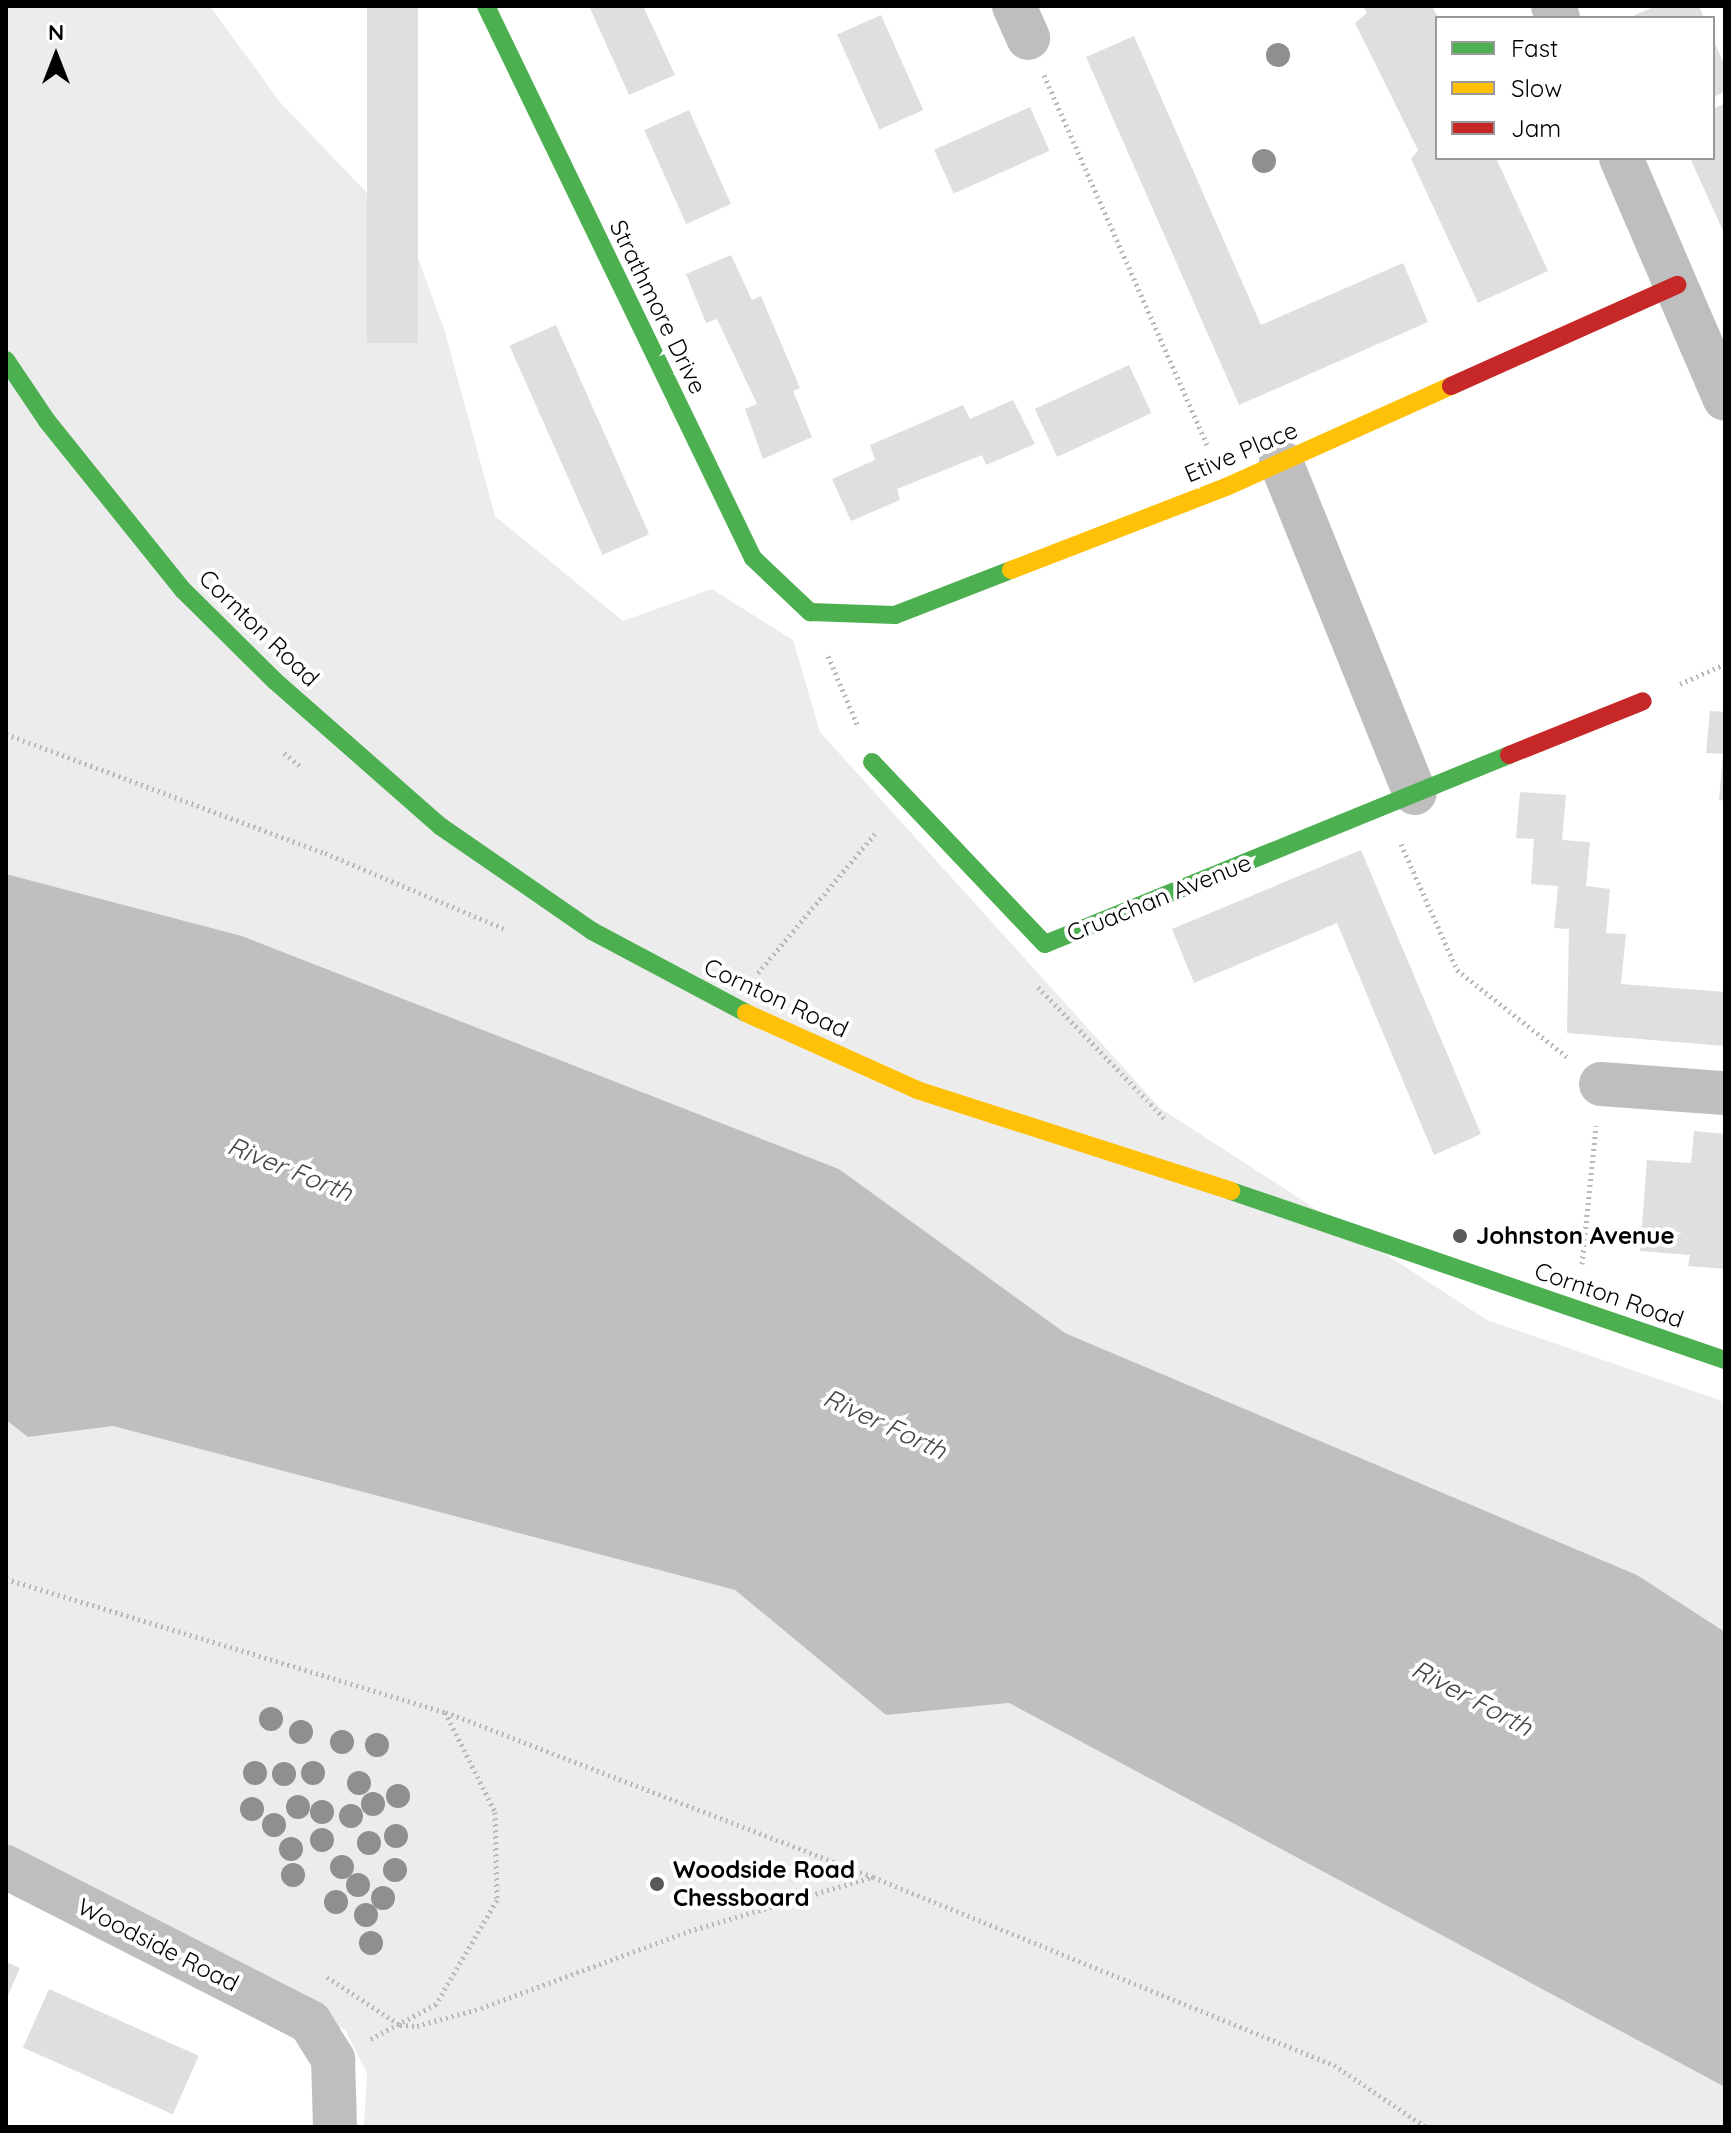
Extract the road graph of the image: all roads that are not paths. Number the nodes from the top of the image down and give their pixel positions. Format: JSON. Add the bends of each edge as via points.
{"nodes":[{"id":1,"x":486,"y":6,"type":"edge"},
{"id":2,"x":1622,"y":160,"type":"edge"},
{"id":3,"x":1677,"y":285,"type":"junction"},
{"id":4,"x":6,"y":360,"type":"edge"},
{"id":5,"x":1725,"y":399,"type":"edge"},
{"id":6,"x":1281,"y":462,"type":"junction"},
{"id":7,"x":810,"y":612,"type":"joint"},
{"id":8,"x":1643,"y":701,"type":"dead end"},
{"id":9,"x":872,"y":762,"type":"road end"},
{"id":10,"x":1400,"y":800,"type":"junction"},
{"id":11,"x":1601,"y":1084,"type":"road end"},
{"id":12,"x":1725,"y":1093,"type":"edge"},
{"id":13,"x":1725,"y":1360,"type":"edge"},
{"id":14,"x":6,"y":1867,"type":"edge"},
{"id":15,"x":335,"y":2127,"type":"edge"}],
"edges":[{"from":1,"to":7,"type":"street","name":"Strathmore Drive","via":[[753,558]]},
{"from":2,"to":3,"type":"street"},
{"from":3,"to":5,"type":"street"},
{"from":3,"to":6,"type":"street","name":"Etive Place"},
{"from":4,"to":13,"type":"street","name":"Cornton Road","via":[[47,421],[183,590],[275,681],[440,826],[592,931],[739,1010],[917,1090]]},
{"from":6,"to":7,"type":"street","name":"Etive Place","via":[[895,615]]},
{"from":6,"to":10,"type":"street"},
{"from":8,"to":10,"type":"street","name":"Cruachan Avenue"},
{"from":9,"to":10,"type":"street","name":"Cruachan Avenue","via":[[1045,944]]},
{"from":11,"to":12,"type":"street"},
{"from":14,"to":15,"type":"street","name":"Woodside Road","via":[[310,2022],[333,2059]]}]}
